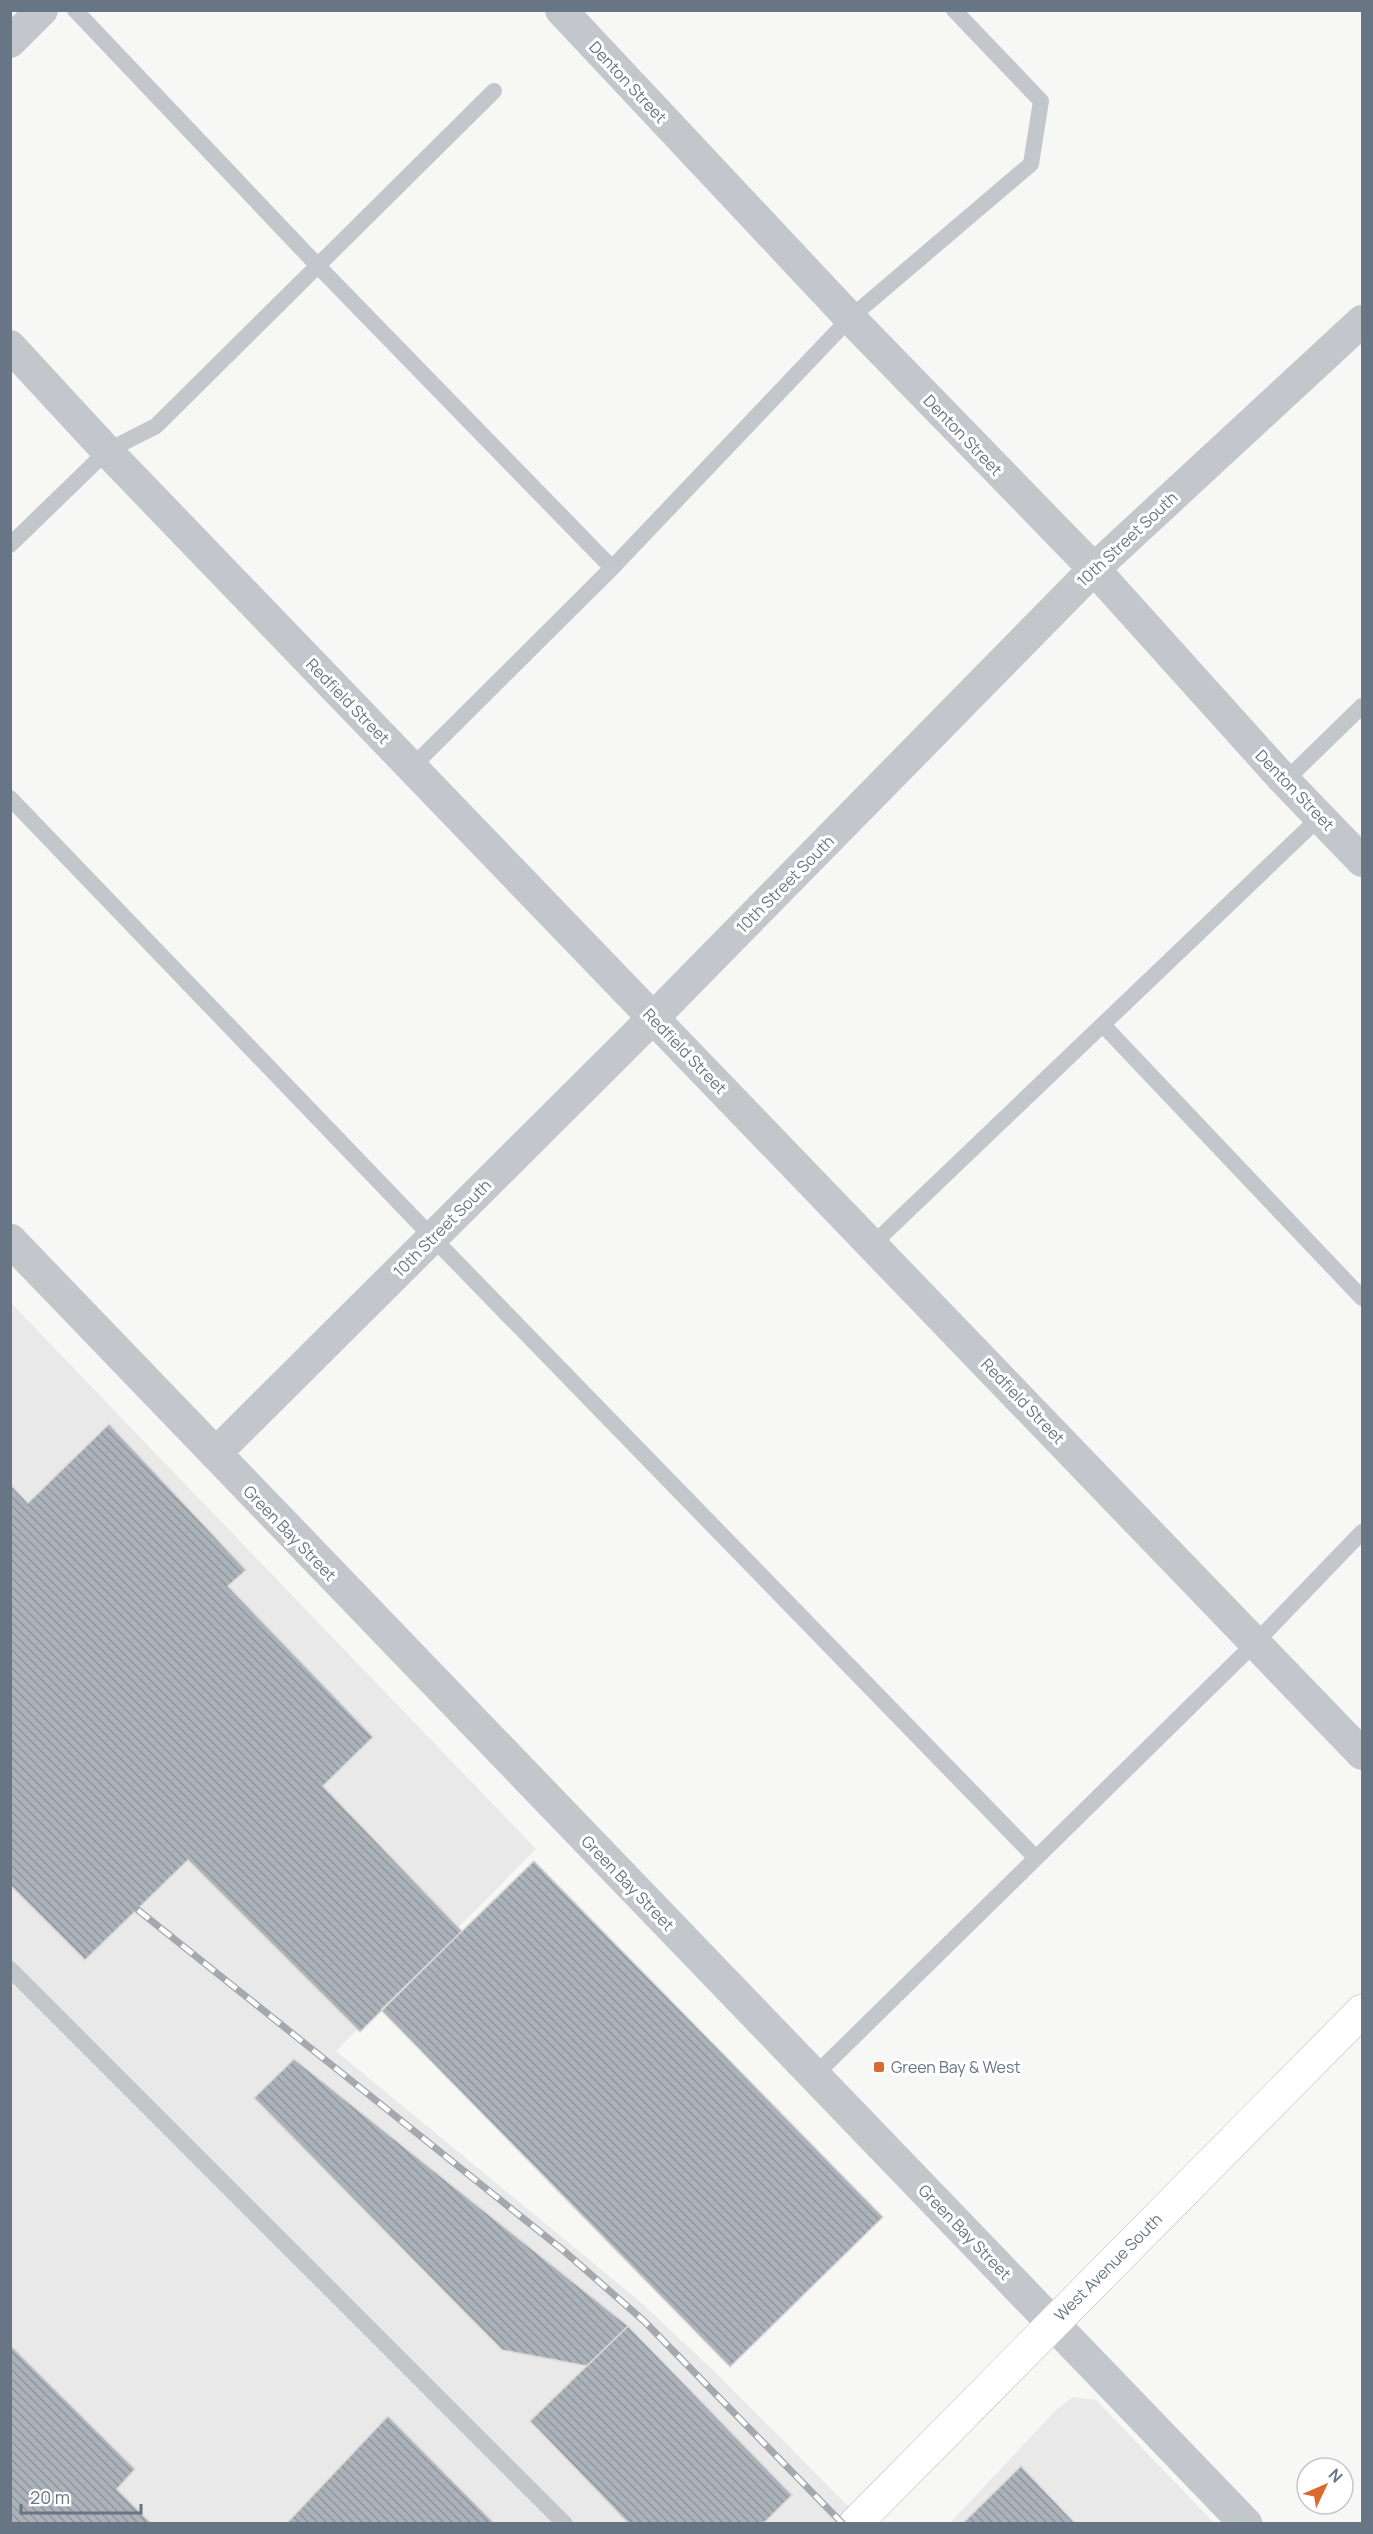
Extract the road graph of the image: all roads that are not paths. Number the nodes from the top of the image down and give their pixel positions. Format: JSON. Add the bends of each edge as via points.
{"nodes":[{"id":1,"x":42,"y":10,"type":"edge"},
{"id":2,"x":75,"y":10,"type":"edge"},
{"id":3,"x":561,"y":10,"type":"edge"},
{"id":4,"x":954,"y":10,"type":"edge"},
{"id":5,"x":10,"y":42,"type":"edge"},
{"id":6,"x":494,"y":91,"type":"dead end"},
{"id":7,"x":318,"y":266,"type":"junction"},
{"id":8,"x":850,"y":318,"type":"junction"},
{"id":9,"x":1362,"y":321,"type":"edge"},
{"id":10,"x":10,"y":346,"type":"edge"},
{"id":11,"x":107,"y":451,"type":"junction"},
{"id":12,"x":10,"y":545,"type":"edge"},
{"id":13,"x":612,"y":567,"type":"junction"},
{"id":14,"x":1094,"y":569,"type":"junction"},
{"id":15,"x":1362,"y":706,"type":"edge"},
{"id":16,"x":412,"y":767,"type":"junction"},
{"id":17,"x":1285,"y":781,"type":"junction"},
{"id":18,"x":10,"y":798,"type":"edge"},
{"id":19,"x":1321,"y":816,"type":"junction"},
{"id":20,"x":1362,"y":861,"type":"edge"},
{"id":21,"x":653,"y":1018,"type":"junction"},
{"id":22,"x":1103,"y":1025,"type":"junction"},
{"id":23,"x":432,"y":1237,"type":"junction"},
{"id":24,"x":10,"y":1240,"type":"edge"},
{"id":25,"x":872,"y":1245,"type":"junction"},
{"id":26,"x":1362,"y":1298,"type":"edge"},
{"id":27,"x":215,"y":1454,"type":"junction"},
{"id":28,"x":1362,"y":1532,"type":"edge"},
{"id":29,"x":1256,"y":1643,"type":"junction"},
{"id":30,"x":1362,"y":1754,"type":"edge"},
{"id":31,"x":1036,"y":1858,"type":"junction"},
{"id":32,"x":10,"y":1969,"type":"edge"},
{"id":33,"x":1362,"y":2011,"type":"edge"},
{"id":34,"x":814,"y":2076,"type":"junction"},
{"id":35,"x":1052,"y":2323,"type":"junction"},
{"id":36,"x":565,"y":2523,"type":"edge"},
{"id":37,"x":855,"y":2523,"type":"edge"},
{"id":38,"x":1246,"y":2523,"type":"edge"}],
"edges":[{"from":1,"to":5,"type":"street"},
{"from":2,"to":7,"type":"lane"},
{"from":3,"to":8,"type":"street","name":"Denton Street"},
{"from":4,"to":8,"type":"lane","via":[[1041,101],[1031,164]]},
{"from":6,"to":7,"type":"lane"},
{"from":7,"to":11,"type":"lane","via":[[156,426]]},
{"from":7,"to":13,"type":"lane"},
{"from":8,"to":13,"type":"lane"},
{"from":8,"to":14,"type":"street","name":"Denton Street"},
{"from":9,"to":14,"type":"street","name":"10th Street South"},
{"from":10,"to":11,"type":"street","name":"Redfield Street"},
{"from":11,"to":12,"type":"lane"},
{"from":11,"to":16,"type":"street","name":"Redfield Street"},
{"from":13,"to":16,"type":"lane"},
{"from":14,"to":17,"type":"street","name":"Denton Street"},
{"from":14,"to":21,"type":"street","name":"10th Street South"},
{"from":15,"to":17,"type":"lane"},
{"from":16,"to":21,"type":"street","name":"Redfield Street"},
{"from":17,"to":19,"type":"street","name":"Denton Street"},
{"from":18,"to":23,"type":"lane"},
{"from":19,"to":20,"type":"street","name":"Denton Street"},
{"from":19,"to":22,"type":"lane"},
{"from":21,"to":23,"type":"street","name":"10th Street South"},
{"from":21,"to":25,"type":"street","name":"Redfield Street"},
{"from":22,"to":25,"type":"lane"},
{"from":22,"to":26,"type":"lane"},
{"from":23,"to":27,"type":"street","name":"10th Street South"},
{"from":23,"to":31,"type":"lane"},
{"from":24,"to":27,"type":"street","name":"Green Bay Street"},
{"from":25,"to":29,"type":"street","name":"Redfield Street"},
{"from":27,"to":34,"type":"street","name":"Green Bay Street"},
{"from":28,"to":29,"type":"lane"},
{"from":29,"to":30,"type":"street","name":"Redfield Street"},
{"from":29,"to":31,"type":"lane"},
{"from":31,"to":34,"type":"lane"},
{"from":32,"to":36,"type":"lane"},
{"from":33,"to":35,"type":"main road","name":"West Avenue South"},
{"from":34,"to":35,"type":"street","name":"Green Bay Street"},
{"from":35,"to":37,"type":"main road","name":"West Avenue South"},
{"from":35,"to":38,"type":"street","name":"Green Bay Street"}]}
